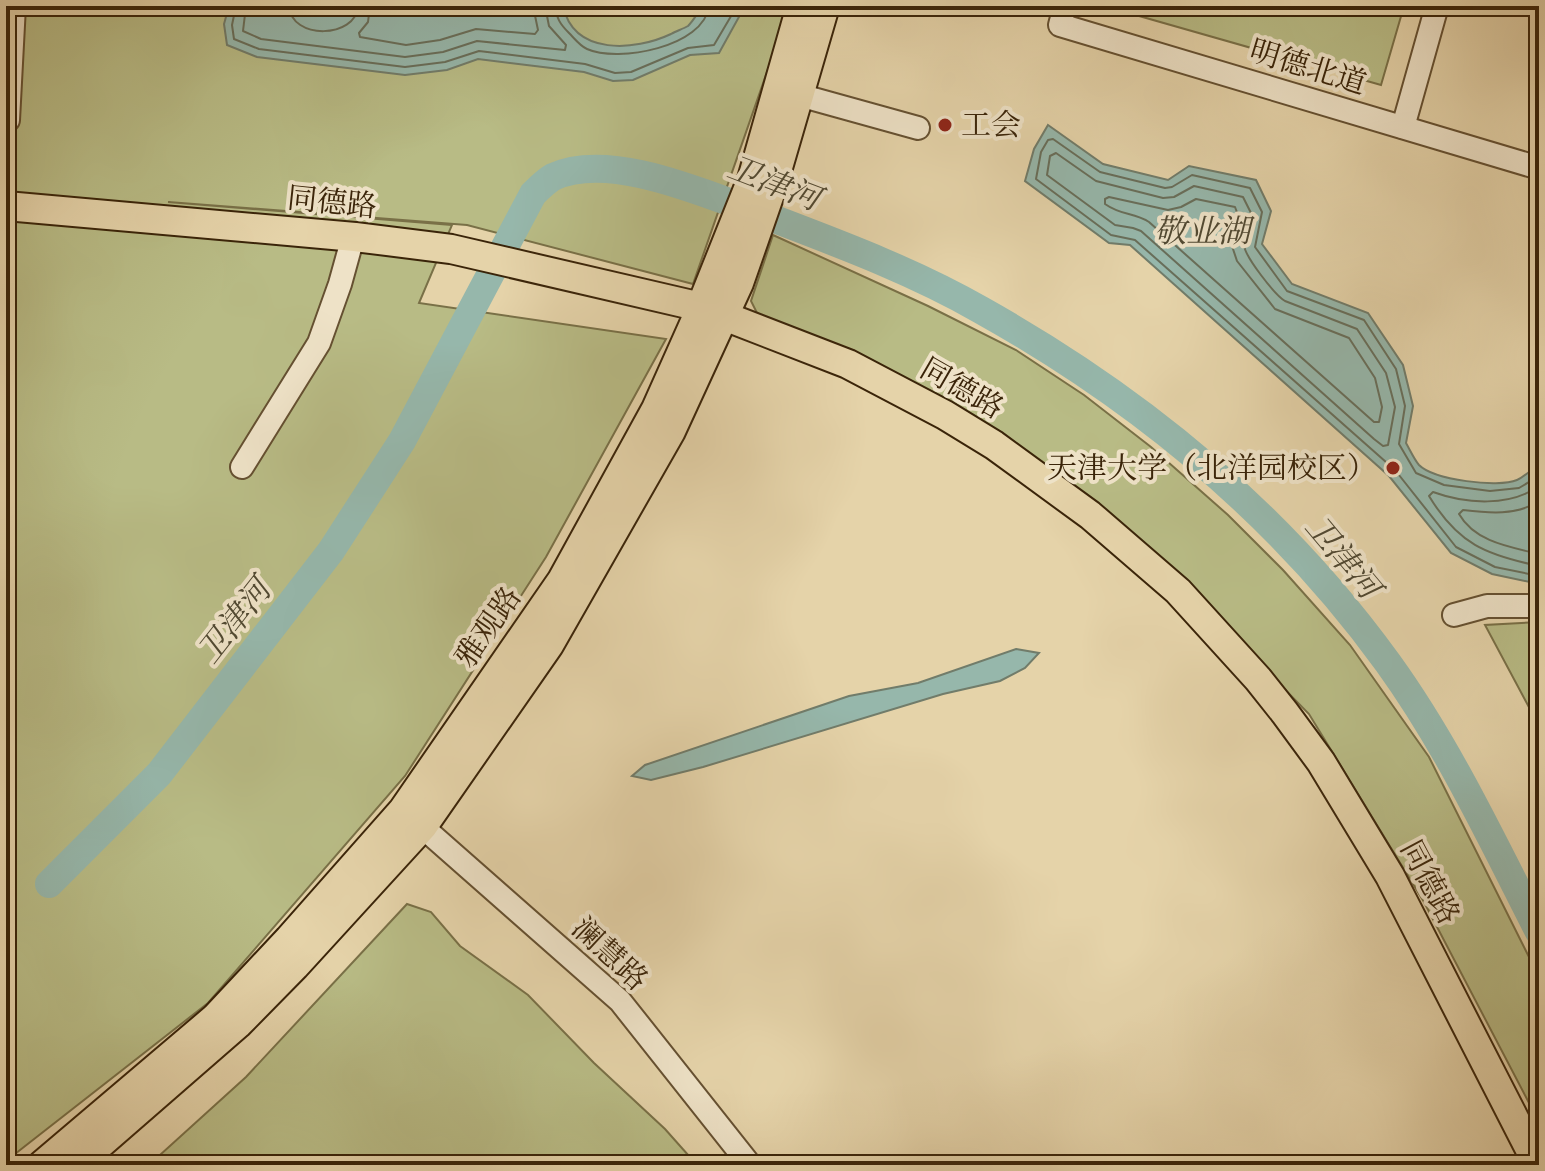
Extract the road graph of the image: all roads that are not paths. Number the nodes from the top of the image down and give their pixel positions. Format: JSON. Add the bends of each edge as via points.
{"nodes":[{"id":1,"x":14,"y":6,"type":"edge"},
{"id":2,"x":801,"y":6,"type":"edge"},
{"id":3,"x":825,"y":6,"type":"edge"},
{"id":4,"x":1437,"y":6,"type":"edge"},
{"id":5,"x":1062,"y":16,"type":"edge"},
{"id":6,"x":799,"y":95,"type":"junction"},
{"id":7,"x":8,"y":120,"type":"dead end"},
{"id":8,"x":1403,"y":127,"type":"junction"},
{"id":9,"x":918,"y":128,"type":"dead end"},
{"id":10,"x":1539,"y":168,"type":"edge"},
{"id":11,"x":762,"y":183,"type":"junction"},
{"id":12,"x":6,"y":206,"type":"edge"},
{"id":13,"x":6,"y":221,"type":"edge"},
{"id":14,"x":351,"y":243,"type":"junction"},
{"id":15,"x":709,"y":319,"type":"junction"},
{"id":16,"x":242,"y":467,"type":"dead end"},
{"id":17,"x":1539,"y":606,"type":"edge"},
{"id":18,"x":1454,"y":615,"type":"dead end"},
{"id":19,"x":413,"y":818,"type":"junction"},
{"id":20,"x":58,"y":1163,"type":"edge"},
{"id":21,"x":750,"y":1165,"type":"edge"},
{"id":22,"x":1520,"y":1165,"type":"edge"},
{"id":23,"x":1538,"y":1165,"type":"edge"}],
"edges":[{"from":1,"to":7,"type":"street"},
{"from":2,"to":11,"type":"main road","name":"雅观路"},
{"from":3,"to":6,"type":"main road","name":"雅观路"},
{"from":4,"to":8,"type":"street"},
{"from":5,"to":8,"type":"street","name":"明德北道"},
{"from":6,"to":9,"type":"street"},
{"from":6,"to":11,"type":"main road","name":"雅观路"},
{"from":8,"to":10,"type":"street","name":"明德北道"},
{"from":11,"to":15,"type":"main road","name":"雅观路"},
{"from":12,"to":14,"type":"main road","name":"同德路"},
{"from":13,"to":14,"type":"main road","name":"同德路"},
{"from":14,"to":15,"type":"main road","name":"同德路","via":[[449,257]]},
{"from":14,"to":16,"type":"street","via":[[319,343]]},
{"from":15,"to":19,"type":"main road","name":"雅观路","via":[[562,580]]},
{"from":15,"to":22,"type":"main road","name":"同德路","via":[[867,391],[988,459],[1087,528],[1181,614],[1256,699],[1335,811]]},
{"from":15,"to":23,"type":"main road","name":"同德路","via":[[848,364],[969,430],[1090,515],[1178,591],[1258,679],[1321,762],[1390,876]]},
{"from":17,"to":18,"type":"street","via":[[1487,606]]},
{"from":19,"to":20,"type":"main road","name":"雅观路","via":[[215,1018]]},
{"from":19,"to":21,"type":"street","name":"澜慧路","via":[[620,1001]]}]}
